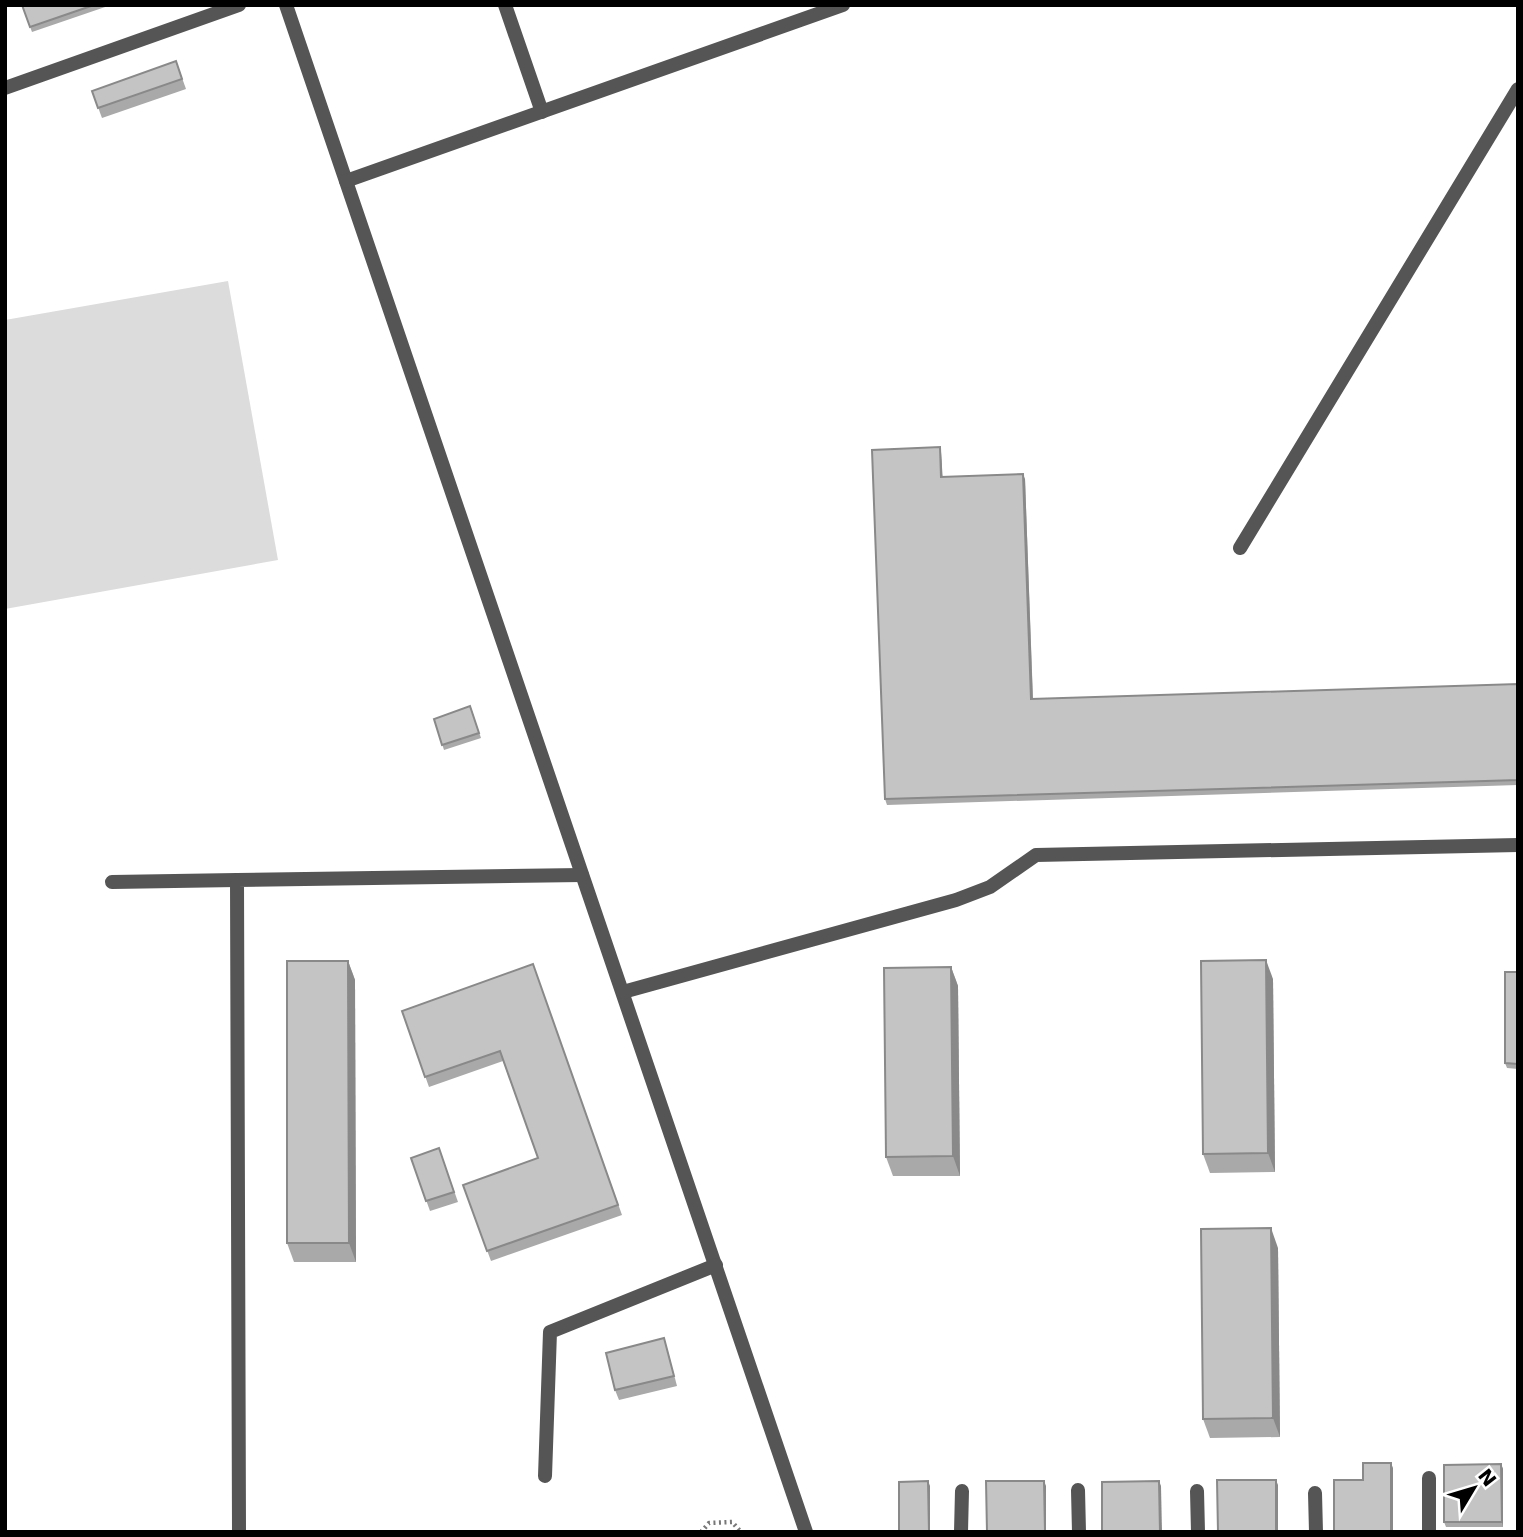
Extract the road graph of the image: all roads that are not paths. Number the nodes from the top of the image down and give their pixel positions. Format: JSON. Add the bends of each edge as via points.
{"nodes":[{"id":1,"x":239,"y":5,"type":"edge"},
{"id":2,"x":286,"y":5,"type":"edge"},
{"id":3,"x":505,"y":5,"type":"edge"},
{"id":4,"x":843,"y":5,"type":"edge"},
{"id":5,"x":5,"y":88,"type":"edge"},
{"id":6,"x":1518,"y":89,"type":"edge"},
{"id":7,"x":542,"y":112,"type":"junction"},
{"id":8,"x":346,"y":181,"type":"junction"},
{"id":9,"x":1240,"y":548,"type":"dead end"},
{"id":10,"x":1518,"y":845,"type":"edge"},
{"id":11,"x":582,"y":875,"type":"junction"},
{"id":12,"x":237,"y":880,"type":"junction"},
{"id":13,"x":111,"y":882,"type":"dead end"},
{"id":14,"x":622,"y":992,"type":"junction"},
{"id":15,"x":716,"y":1265,"type":"junction"},
{"id":16,"x":545,"y":1476,"type":"dead end"},
{"id":17,"x":1429,"y":1478,"type":"dead end"},
{"id":18,"x":1078,"y":1490,"type":"dead end"},
{"id":19,"x":1197,"y":1491,"type":"dead end"},
{"id":20,"x":962,"y":1492,"type":"dead end"},
{"id":21,"x":1315,"y":1493,"type":"dead end"},
{"id":22,"x":239,"y":1532,"type":"edge"},
{"id":23,"x":806,"y":1532,"type":"edge"},
{"id":24,"x":961,"y":1532,"type":"edge"},
{"id":25,"x":1079,"y":1532,"type":"edge"},
{"id":26,"x":1198,"y":1532,"type":"edge"},
{"id":27,"x":1315,"y":1532,"type":"edge"},
{"id":28,"x":1429,"y":1532,"type":"edge"}],
"edges":[{"from":1,"to":5,"type":"lane"},
{"from":2,"to":8,"type":"lane"},
{"from":3,"to":7,"type":"lane"},
{"from":4,"to":7,"type":"lane"},
{"from":6,"to":9,"type":"lane"},
{"from":7,"to":8,"type":"lane"},
{"from":8,"to":11,"type":"lane"},
{"from":10,"to":14,"type":"lane","via":[[1036,855],[990,887],[956,900]]},
{"from":11,"to":12,"type":"lane"},
{"from":11,"to":14,"type":"lane"},
{"from":12,"to":13,"type":"lane"},
{"from":12,"to":22,"type":"lane"},
{"from":14,"to":15,"type":"lane"},
{"from":15,"to":16,"type":"lane","via":[[550,1332]]},
{"from":15,"to":23,"type":"lane"},
{"from":17,"to":28,"type":"lane"},
{"from":18,"to":25,"type":"lane"},
{"from":19,"to":26,"type":"lane"},
{"from":20,"to":24,"type":"lane"},
{"from":21,"to":27,"type":"lane"}]}
